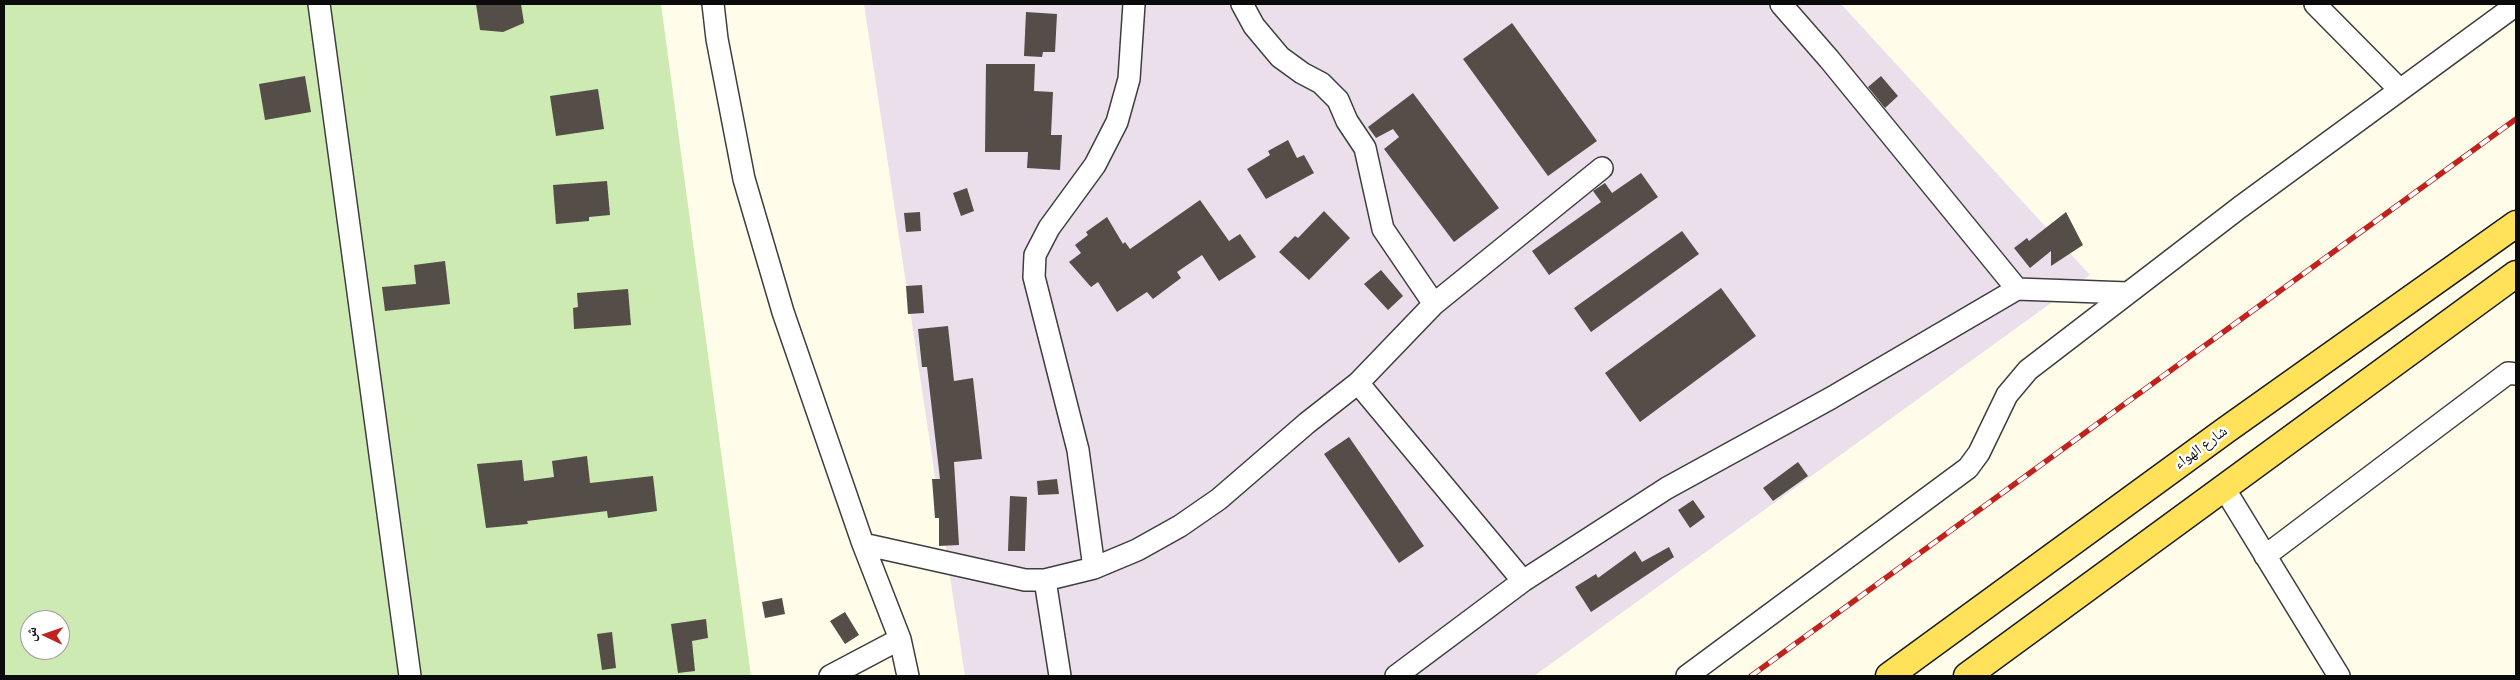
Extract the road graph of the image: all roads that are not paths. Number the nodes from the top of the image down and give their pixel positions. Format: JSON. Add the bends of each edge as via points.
{"nodes":[{"id":1,"x":319,"y":4,"type":"edge"},
{"id":2,"x":713,"y":4,"type":"edge"},
{"id":3,"x":1134,"y":4,"type":"edge"},
{"id":4,"x":1242,"y":4,"type":"edge"},
{"id":5,"x":1781,"y":4,"type":"edge"},
{"id":6,"x":2315,"y":4,"type":"edge"},
{"id":7,"x":2516,"y":5,"type":"edge"},
{"id":8,"x":2400,"y":90,"type":"junction"},
{"id":9,"x":1602,"y":168,"type":"dead end"},
{"id":10,"x":2516,"y":224,"type":"edge"},
{"id":11,"x":2516,"y":274,"type":"edge"},
{"id":12,"x":2017,"y":289,"type":"junction"},
{"id":13,"x":2128,"y":293,"type":"junction"},
{"id":14,"x":1434,"y":304,"type":"junction"},
{"id":15,"x":2516,"y":374,"type":"edge"},
{"id":16,"x":1358,"y":383,"type":"junction"},
{"id":17,"x":2224,"y":488,"type":"junction"},
{"id":18,"x":863,"y":544,"type":"junction"},
{"id":19,"x":2268,"y":559,"type":"junction"},
{"id":20,"x":1094,"y":568,"type":"junction"},
{"id":21,"x":1045,"y":580,"type":"junction"},
{"id":22,"x":1523,"y":582,"type":"junction"},
{"id":23,"x":900,"y":639,"type":"junction"},
{"id":24,"x":1975,"y":674,"type":"edge"},
{"id":25,"x":410,"y":676,"type":"edge"},
{"id":26,"x":830,"y":676,"type":"edge"},
{"id":27,"x":908,"y":676,"type":"edge"},
{"id":28,"x":1060,"y":676,"type":"edge"},
{"id":29,"x":1396,"y":676,"type":"edge"},
{"id":30,"x":1687,"y":676,"type":"edge"},
{"id":31,"x":1889,"y":676,"type":"edge"},
{"id":32,"x":2339,"y":676,"type":"edge"},
{"id":33,"x":2353,"y":676,"type":"edge"}],
"edges":[{"from":1,"to":25,"type":"street"},
{"from":2,"to":18,"type":"street","via":[[744,179],[783,312]]},
{"from":3,"to":20,"type":"street","via":[[1129,79],[1116,122],[1095,165],[1049,228],[1035,255],[1034,277],[1078,450]]},
{"from":4,"to":14,"type":"street","via":[[1254,26],[1280,57],[1321,83],[1338,100],[1364,148],[1383,229]]},
{"from":5,"to":12,"type":"street"},
{"from":6,"to":8,"type":"street"},
{"from":7,"to":8,"type":"street"},
{"from":8,"to":13,"type":"street"},
{"from":9,"to":14,"type":"street"},
{"from":10,"to":31,"type":"main road","name":"شارع الهواء"},
{"from":11,"to":17,"type":"main road"},
{"from":12,"to":13,"type":"street"},
{"from":12,"to":22,"type":"street","via":[[1831,398],[1667,488]]},
{"from":13,"to":30,"type":"street","via":[[2028,370],[2006,395],[1979,453],[1968,468]]},
{"from":14,"to":16,"type":"street"},
{"from":15,"to":19,"type":"street","via":[[2508,373]]},
{"from":16,"to":20,"type":"street","via":[[1219,500],[1137,550]]},
{"from":16,"to":22,"type":"street"},
{"from":17,"to":19,"type":"street"},
{"from":17,"to":24,"type":"main road"},
{"from":18,"to":21,"type":"street","via":[[1025,580]]},
{"from":18,"to":23,"type":"street"},
{"from":19,"to":32,"type":"street"},
{"from":19,"to":33,"type":"street","via":[[2298,585]]},
{"from":20,"to":21,"type":"street"},
{"from":21,"to":28,"type":"street"},
{"from":22,"to":29,"type":"street"},
{"from":23,"to":26,"type":"street"},
{"from":23,"to":27,"type":"street"}]}
